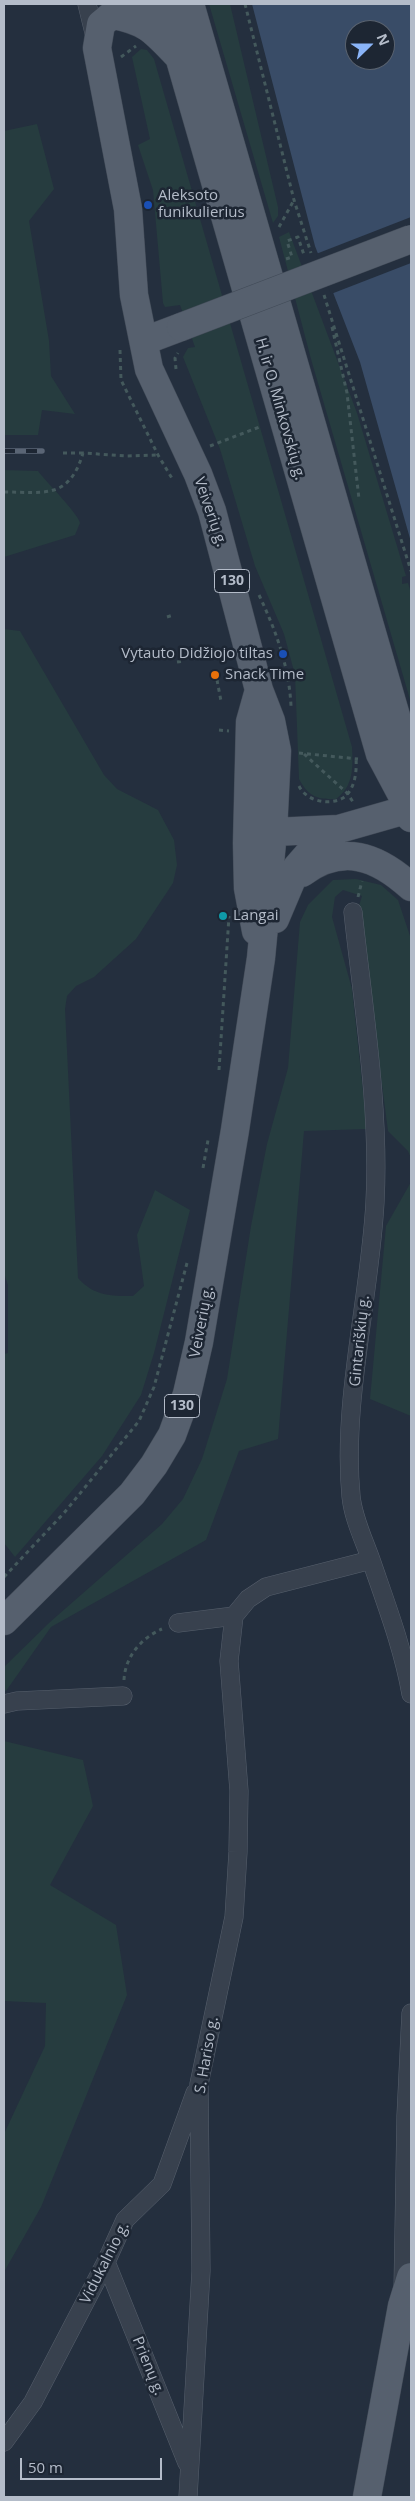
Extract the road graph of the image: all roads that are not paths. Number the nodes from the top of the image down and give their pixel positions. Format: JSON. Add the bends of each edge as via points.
{"nodes":[{"id":1,"x":87,"y":4,"type":"edge"},
{"id":2,"x":150,"y":4,"type":"edge"},
{"id":3,"x":164,"y":4,"type":"edge"},
{"id":4,"x":190,"y":4,"type":"edge"},
{"id":5,"x":112,"y":15,"type":"junction"},
{"id":6,"x":97,"y":48,"type":"junction"},
{"id":7,"x":179,"y":56,"type":"junction"},
{"id":8,"x":411,"y":239,"type":"edge"},
{"id":9,"x":144,"y":341,"type":"junction"},
{"id":10,"x":258,"y":690,"type":"junction"},
{"id":11,"x":410,"y":813,"type":"edge"},
{"id":12,"x":339,"y":829,"type":"junction"},
{"id":13,"x":273,"y":832,"type":"junction"},
{"id":14,"x":291,"y":881,"type":"junction"},
{"id":15,"x":248,"y":888,"type":"junction"},
{"id":16,"x":411,"y":888,"type":"edge"},
{"id":17,"x":353,"y":912,"type":"road end"},
{"id":18,"x":260,"y":958,"type":"junction"},
{"id":19,"x":370,"y":1560,"type":"junction"},
{"id":20,"x":234,"y":1616,"type":"junction"},
{"id":21,"x":4,"y":1621,"type":"edge"},
{"id":22,"x":178,"y":1623,"type":"road end"},
{"id":23,"x":411,"y":1694,"type":"edge"},
{"id":24,"x":123,"y":1696,"type":"dead end"},
{"id":25,"x":4,"y":1704,"type":"edge"},
{"id":26,"x":411,"y":2013,"type":"edge"},
{"id":27,"x":199,"y":2084,"type":"junction"},
{"id":28,"x":106,"y":2262,"type":"junction"},
{"id":29,"x":411,"y":2277,"type":"edge"},
{"id":30,"x":403,"y":2305,"type":"junction"},
{"id":31,"x":4,"y":2442,"type":"edge"},
{"id":32,"x":189,"y":2470,"type":"junction"},
{"id":33,"x":188,"y":2497,"type":"edge"},
{"id":34,"x":367,"y":2497,"type":"edge"}],
"edges":[{"from":1,"to":6,"type":"street"},
{"from":2,"to":5,"type":"main road"},
{"from":3,"to":7,"type":"main road","name":"H. ir O. Minkovskių g."},
{"from":4,"to":11,"type":"main road","name":"H. ir O. Minkovskių g.","via":[[405,747]]},
{"from":5,"to":6,"type":"main road","via":[[102,24]]},
{"from":5,"to":7,"type":"main road","via":[[149,26]]},
{"from":6,"to":9,"type":"main road","name":"Veiverių g.","via":[[128,209],[134,295]]},
{"from":7,"to":11,"type":"main road","name":"H. ir O. Minkovskių g.","via":[[380,754]]},
{"from":8,"to":9,"type":"main road","bridge":true},
{"from":9,"to":10,"type":"main road","name":"Veiverių g.","number":"130","via":[[149,369],[212,511]]},
{"from":10,"to":13,"type":"main road","name":"Veiverių g.","number":"130","via":[[271,721],[277,751]]},
{"from":10,"to":15,"type":"main road","name":"Veiverių g.","number":"130","via":[[250,722]]},
{"from":11,"to":12,"type":"main road"},
{"from":12,"to":13,"type":"main road"},
{"from":12,"to":14,"type":"main road","via":[[311,852]]},
{"from":13,"to":15,"type":"main road"},
{"from":13,"to":18,"type":"main road","name":"Veiverių g.","number":"130"},
{"from":14,"to":16,"type":"main road","via":[[316,862],[331,856],[352,856],[377,862]]},
{"from":14,"to":18,"type":"main road"},
{"from":15,"to":18,"type":"main road","name":"Veiverių g.","number":"130"},
{"from":17,"to":19,"type":"street","name":"Gintariškių g.","via":[[369,1056],[375,1202],[350,1430],[350,1469],[351,1498]]},
{"from":18,"to":21,"type":"main road","name":"Veiverių g.","number":"130","via":[[201,1333],[187,1394],[172,1435],[132,1494]]},
{"from":19,"to":20,"type":"street","via":[[266,1587],[248,1599]]},
{"from":19,"to":23,"type":"street","via":[[397,1638]]},
{"from":20,"to":22,"type":"street"},
{"from":20,"to":27,"type":"street","name":"S. Hariso g.","via":[[229,1661],[240,1791],[234,1917]]},
{"from":24,"to":25,"type":"street"},
{"from":26,"to":30,"type":"street"},
{"from":27,"to":28,"type":"street","name":"Vidukalnio g.","via":[[162,2184],[124,2220]]},
{"from":27,"to":32,"type":"street","name":"S. Hariso g.","via":[[201,2271]]},
{"from":28,"to":31,"type":"street","name":"Vidukalnio g.","via":[[33,2402]]},
{"from":28,"to":32,"type":"street","name":"Prienų g."},
{"from":29,"to":30,"type":"main road"},
{"from":30,"to":34,"type":"main road"},
{"from":32,"to":33,"type":"street","name":"S. Hariso g."}]}
